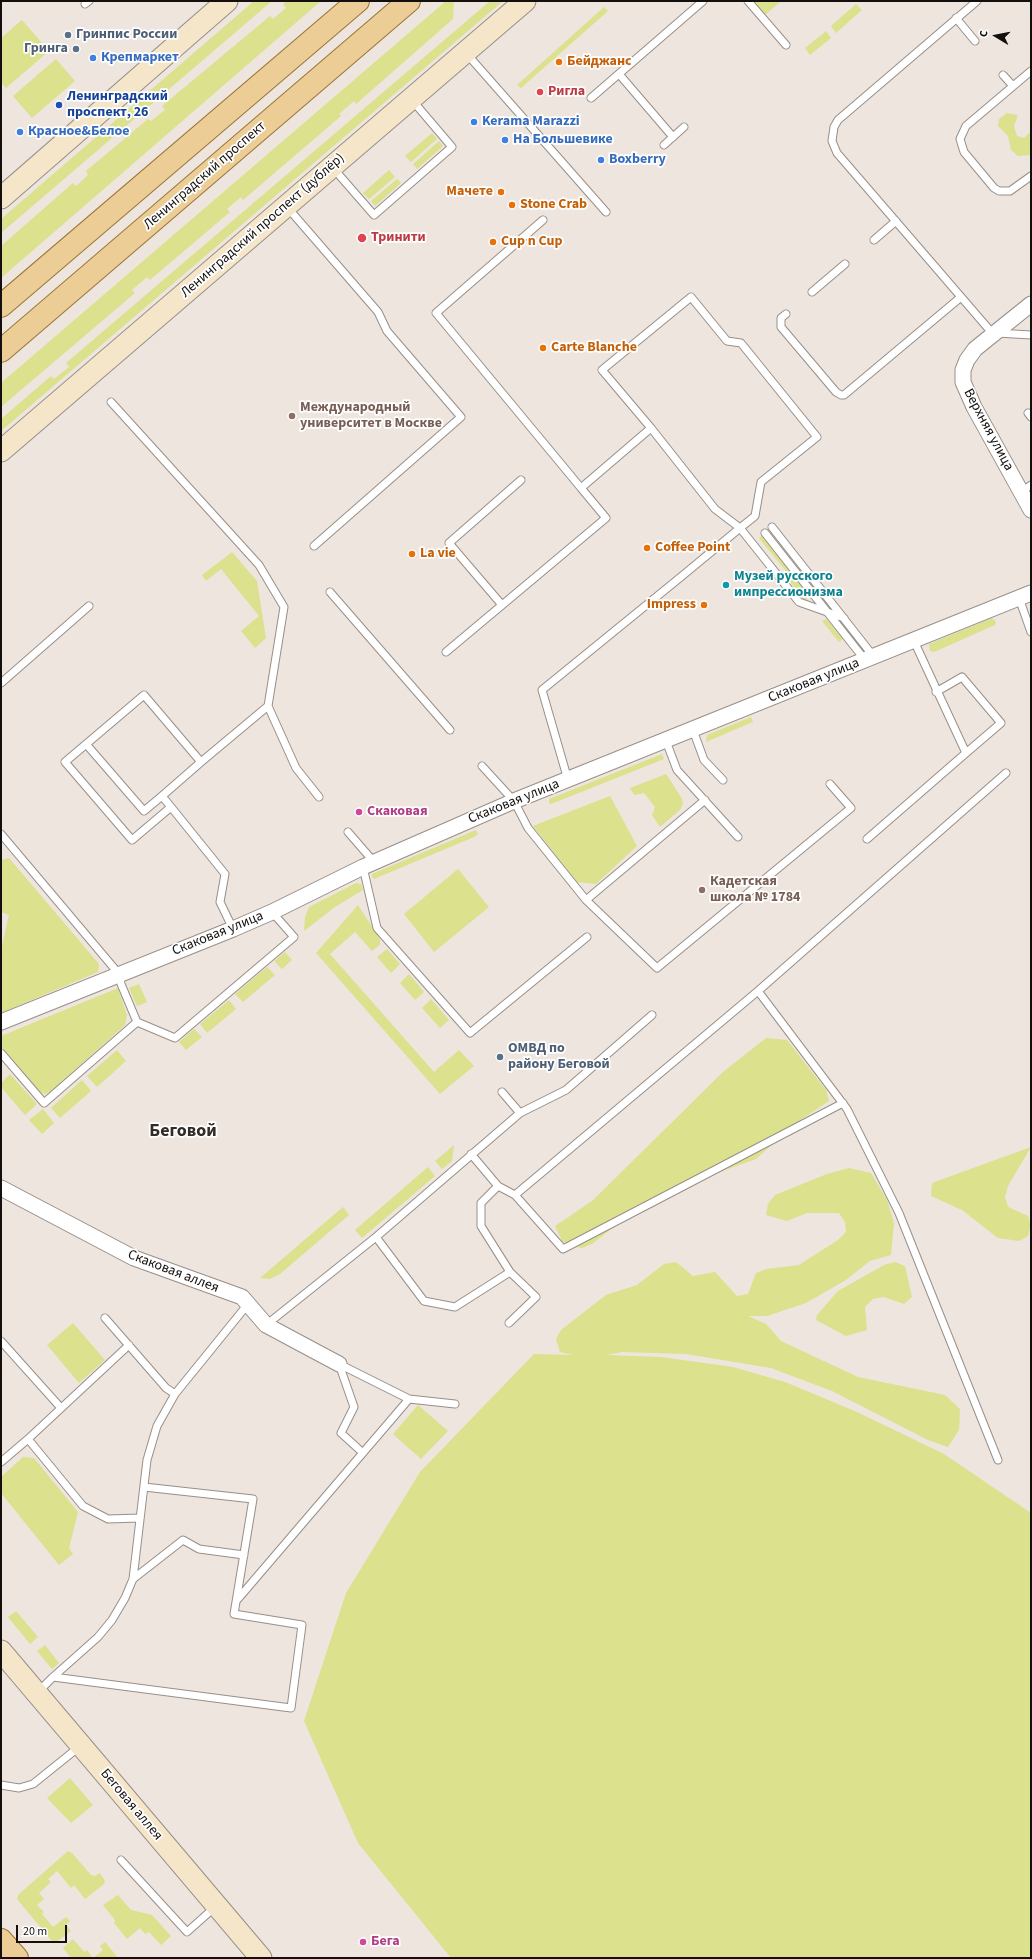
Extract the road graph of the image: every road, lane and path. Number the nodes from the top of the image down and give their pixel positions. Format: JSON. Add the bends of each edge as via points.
{"nodes":[{"id":1,"x":358,"y":1,"type":"edge"},
{"id":2,"x":409,"y":1,"type":"edge"},
{"id":3,"x":525,"y":1,"type":"edge"},
{"id":4,"x":703,"y":1,"type":"edge"},
{"id":5,"x":748,"y":1,"type":"edge"},
{"id":6,"x":977,"y":1,"type":"edge"},
{"id":7,"x":220,"y":3,"type":"edge"},
{"id":8,"x":956,"y":18,"type":"junction"},
{"id":9,"x":975,"y":41,"type":"dead end"},
{"id":10,"x":786,"y":45,"type":"dead end"},
{"id":11,"x":465,"y":52,"type":"junction"},
{"id":12,"x":1031,"y":71,"type":"edge"},
{"id":13,"x":619,"y":74,"type":"junction"},
{"id":14,"x":1003,"y":75,"type":"dead end"},
{"id":15,"x":1013,"y":86,"type":"junction"},
{"id":16,"x":410,"y":98,"type":"junction"},
{"id":17,"x":591,"y":98,"type":"dead end"},
{"id":18,"x":684,"y":127,"type":"dead end"},
{"id":19,"x":673,"y":137,"type":"junction"},
{"id":20,"x":664,"y":145,"type":"dead end"},
{"id":21,"x":332,"y":166,"type":"junction"},
{"id":22,"x":1031,"y":176,"type":"edge"},
{"id":23,"x":5,"y":192,"type":"edge"},
{"id":24,"x":286,"y":206,"type":"junction"},
{"id":25,"x":606,"y":212,"type":"dead end"},
{"id":26,"x":543,"y":220,"type":"dead end"},
{"id":27,"x":896,"y":221,"type":"junction"},
{"id":28,"x":874,"y":240,"type":"dead end"},
{"id":29,"x":845,"y":264,"type":"dead end"},
{"id":30,"x":812,"y":292,"type":"dead end"},
{"id":31,"x":961,"y":297,"type":"junction"},
{"id":32,"x":1031,"y":304,"type":"edge"},
{"id":33,"x":1,"y":306,"type":"edge"},
{"id":34,"x":786,"y":314,"type":"dead end"},
{"id":35,"x":994,"y":333,"type":"junction"},
{"id":36,"x":1031,"y":335,"type":"edge"},
{"id":37,"x":1,"y":351,"type":"edge"},
{"id":38,"x":111,"y":402,"type":"dead end"},
{"id":39,"x":651,"y":428,"type":"junction"},
{"id":40,"x":1,"y":451,"type":"edge"},
{"id":41,"x":521,"y":480,"type":"dead end"},
{"id":42,"x":581,"y":488,"type":"junction"},
{"id":43,"x":1026,"y":488,"type":"edge"},
{"id":44,"x":1031,"y":510,"type":"edge"},
{"id":45,"x":772,"y":527,"type":"dead end"},
{"id":46,"x":740,"y":528,"type":"junction"},
{"id":47,"x":765,"y":533,"type":"dead end"},
{"id":48,"x":314,"y":546,"type":"dead end"},
{"id":49,"x":330,"y":592,"type":"dead end"},
{"id":50,"x":1025,"y":595,"type":"edge"},
{"id":51,"x":502,"y":605,"type":"junction"},
{"id":52,"x":89,"y":606,"type":"dead end"},
{"id":53,"x":827,"y":610,"type":"junction"},
{"id":54,"x":844,"y":618,"type":"junction"},
{"id":55,"x":1031,"y":632,"type":"edge"},
{"id":56,"x":914,"y":641,"type":"junction"},
{"id":57,"x":446,"y":652,"type":"dead end"},
{"id":58,"x":870,"y":658,"type":"junction"},
{"id":59,"x":1,"y":683,"type":"edge"},
{"id":60,"x":936,"y":692,"type":"junction"},
{"id":61,"x":268,"y":706,"type":"junction"},
{"id":62,"x":450,"y":730,"type":"dead end"},
{"id":63,"x":693,"y":730,"type":"junction"},
{"id":64,"x":666,"y":741,"type":"junction"},
{"id":65,"x":86,"y":744,"type":"junction"},
{"id":66,"x":966,"y":753,"type":"junction"},
{"id":67,"x":201,"y":762,"type":"junction"},
{"id":68,"x":482,"y":766,"type":"dead end"},
{"id":69,"x":1006,"y":773,"type":"dead end"},
{"id":70,"x":568,"y":780,"type":"junction"},
{"id":71,"x":723,"y":780,"type":"dead end"},
{"id":72,"x":830,"y":784,"type":"dead end"},
{"id":73,"x":162,"y":796,"type":"junction"},
{"id":74,"x":319,"y":797,"type":"dead end"},
{"id":75,"x":705,"y":800,"type":"junction"},
{"id":76,"x":514,"y":801,"type":"junction"},
{"id":77,"x":172,"y":807,"type":"junction"},
{"id":78,"x":348,"y":832,"type":"dead end"},
{"id":79,"x":1,"y":834,"type":"edge"},
{"id":80,"x":738,"y":836,"type":"dead end"},
{"id":81,"x":867,"y":839,"type":"dead end"},
{"id":82,"x":368,"y":865,"type":"junction"},
{"id":83,"x":586,"y":900,"type":"junction"},
{"id":84,"x":272,"y":912,"type":"junction"},
{"id":85,"x":233,"y":929,"type":"junction"},
{"id":86,"x":586,"y":938,"type":"dead end"},
{"id":87,"x":119,"y":974,"type":"junction"},
{"id":88,"x":758,"y":991,"type":"junction"},
{"id":89,"x":652,"y":1015,"type":"dead end"},
{"id":90,"x":1,"y":1022,"type":"edge"},
{"id":91,"x":137,"y":1022,"type":"junction"},
{"id":92,"x":1,"y":1054,"type":"edge"},
{"id":93,"x":502,"y":1092,"type":"dead end"},
{"id":94,"x":843,"y":1103,"type":"junction"},
{"id":95,"x":520,"y":1112,"type":"junction"},
{"id":96,"x":471,"y":1154,"type":"junction"},
{"id":97,"x":498,"y":1186,"type":"junction"},
{"id":98,"x":1,"y":1188,"type":"edge"},
{"id":99,"x":516,"y":1195,"type":"junction"},
{"id":100,"x":376,"y":1237,"type":"junction"},
{"id":101,"x":510,"y":1272,"type":"junction"},
{"id":102,"x":248,"y":1304,"type":"junction"},
{"id":103,"x":105,"y":1318,"type":"dead end"},
{"id":104,"x":509,"y":1323,"type":"dead end"},
{"id":105,"x":266,"y":1325,"type":"junction"},
{"id":106,"x":1,"y":1341,"type":"edge"},
{"id":107,"x":129,"y":1345,"type":"junction"},
{"id":108,"x":339,"y":1364,"type":"junction"},
{"id":109,"x":175,"y":1394,"type":"junction"},
{"id":110,"x":410,"y":1399,"type":"junction"},
{"id":111,"x":454,"y":1404,"type":"dead end"},
{"id":112,"x":61,"y":1408,"type":"junction"},
{"id":113,"x":28,"y":1439,"type":"junction"},
{"id":114,"x":363,"y":1453,"type":"junction"},
{"id":115,"x":998,"y":1460,"type":"dead end"},
{"id":116,"x":1,"y":1462,"type":"edge"},
{"id":117,"x":144,"y":1487,"type":"junction"},
{"id":118,"x":140,"y":1518,"type":"junction"},
{"id":119,"x":244,"y":1555,"type":"junction"},
{"id":120,"x":132,"y":1579,"type":"junction"},
{"id":121,"x":236,"y":1600,"type":"junction"},
{"id":122,"x":1,"y":1651,"type":"edge"},
{"id":123,"x":53,"y":1677,"type":"junction"},
{"id":124,"x":37,"y":1694,"type":"junction"},
{"id":125,"x":81,"y":1746,"type":"junction"},
{"id":126,"x":1,"y":1785,"type":"edge"},
{"id":127,"x":121,"y":1860,"type":"dead end"},
{"id":128,"x":216,"y":1905,"type":"junction"},
{"id":129,"x":1,"y":1940,"type":"edge"},
{"id":130,"x":17,"y":1958,"type":"edge"},
{"id":131,"x":261,"y":1958,"type":"edge"}],
"edges":[{"from":1,"to":33,"type":"main road"},
{"from":2,"to":37,"type":"main road","name":"Ленинградский проспект"},
{"from":3,"to":11,"type":"main road","name":"Ленинградский проспект (дублёр)"},
{"from":4,"to":13,"type":"lane"},
{"from":5,"to":10,"type":"lane"},
{"from":6,"to":8,"type":"lane"},
{"from":7,"to":23,"type":"main road"},
{"from":8,"to":9,"type":"lane"},
{"from":8,"to":27,"type":"lane","via":[[838,120],[832,134],[837,153]]},
{"from":11,"to":16,"type":"main road","name":"Ленинградский проспект (дублёр)"},
{"from":11,"to":25,"type":"lane"},
{"from":12,"to":15,"type":"lane"},
{"from":13,"to":17,"type":"lane"},
{"from":13,"to":19,"type":"lane"},
{"from":14,"to":15,"type":"lane"},
{"from":15,"to":22,"type":"lane","via":[[966,126],[962,133],[961,146],[999,191],[1010,191]]},
{"from":16,"to":21,"type":"main road","name":"Ленинградский проспект (дублёр)"},
{"from":16,"to":21,"type":"lane","via":[[452,147],[374,215]]},
{"from":18,"to":19,"type":"lane"},
{"from":19,"to":20,"type":"lane"},
{"from":21,"to":24,"type":"main road","name":"Ленинградский проспект (дублёр)"},
{"from":24,"to":40,"type":"main road","name":"Ленинградский проспект (дублёр)"},
{"from":24,"to":48,"type":"lane","via":[[378,312],[387,330],[461,417]]},
{"from":26,"to":42,"type":"lane","via":[[436,313]]},
{"from":27,"to":28,"type":"lane"},
{"from":27,"to":31,"type":"lane"},
{"from":29,"to":30,"type":"lane"},
{"from":31,"to":34,"type":"lane","via":[[844,395],[836,392],[781,326],[781,318]]},
{"from":31,"to":35,"type":"lane"},
{"from":32,"to":35,"type":"street","name":"Верхняя улица"},
{"from":35,"to":36,"type":"lane"},
{"from":35,"to":43,"type":"street","name":"Верхняя улица","via":[[975,349],[967,360],[963,370],[963,382],[974,408]]},
{"from":38,"to":61,"type":"lane","via":[[259,565],[284,607]]},
{"from":39,"to":42,"type":"lane"},
{"from":39,"to":46,"type":"lane","via":[[714,508]]},
{"from":39,"to":46,"type":"lane","via":[[602,370],[691,297],[727,341],[740,343],[817,437],[761,482],[754,516]]},
{"from":41,"to":51,"type":"lane","via":[[449,542]]},
{"from":42,"to":51,"type":"lane","via":[[606,518]]},
{"from":43,"to":44,"type":"street","name":"Верхняя улица"},
{"from":45,"to":54,"type":"lane"},
{"from":46,"to":53,"type":"lane","via":[[799,602]]},
{"from":46,"to":70,"type":"lane","via":[[542,690]]},
{"from":47,"to":53,"type":"lane"},
{"from":49,"to":62,"type":"lane"},
{"from":50,"to":55,"type":"lane"},
{"from":50,"to":56,"type":"street","name":"Скаковая улица"},
{"from":51,"to":57,"type":"lane"},
{"from":52,"to":59,"type":"lane"},
{"from":53,"to":54,"type":"lane"},
{"from":53,"to":58,"type":"lane"},
{"from":54,"to":58,"type":"lane"},
{"from":56,"to":58,"type":"street","name":"Скаковая улица"},
{"from":56,"to":60,"type":"lane"},
{"from":58,"to":63,"type":"street","name":"Скаковая улица"},
{"from":60,"to":66,"type":"lane"},
{"from":60,"to":66,"type":"lane","via":[[962,677],[1001,723]]},
{"from":61,"to":67,"type":"lane"},
{"from":61,"to":74,"type":"lane","via":[[296,768]]},
{"from":63,"to":64,"type":"street","name":"Скаковая улица"},
{"from":63,"to":71,"type":"lane","via":[[704,760]]},
{"from":64,"to":70,"type":"street","name":"Скаковая улица"},
{"from":64,"to":75,"type":"lane","via":[[677,770]]},
{"from":65,"to":67,"type":"lane","via":[[144,695]]},
{"from":65,"to":73,"type":"lane","via":[[144,811]]},
{"from":65,"to":77,"type":"lane","via":[[65,762],[132,840]]},
{"from":66,"to":81,"type":"lane"},
{"from":67,"to":73,"type":"lane"},
{"from":68,"to":76,"type":"lane"},
{"from":69,"to":88,"type":"lane"},
{"from":70,"to":76,"type":"street","name":"Скаковая улица"},
{"from":72,"to":83,"type":"lane","via":[[851,808],[657,968]]},
{"from":73,"to":77,"type":"lane"},
{"from":75,"to":80,"type":"lane"},
{"from":75,"to":83,"type":"lane"},
{"from":76,"to":82,"type":"street","name":"Скаковая улица"},
{"from":76,"to":83,"type":"lane","via":[[528,828]]},
{"from":77,"to":85,"type":"lane","via":[[225,874],[220,902]]},
{"from":78,"to":82,"type":"lane"},
{"from":79,"to":87,"type":"lane"},
{"from":82,"to":84,"type":"street","name":"Скаковая улица"},
{"from":82,"to":86,"type":"lane","via":[[377,928],[470,1033]]},
{"from":84,"to":85,"type":"street","name":"Скаковая улица"},
{"from":84,"to":91,"type":"lane","via":[[294,937],[175,1038]]},
{"from":85,"to":87,"type":"street","name":"Скаковая улица"},
{"from":87,"to":90,"type":"street","name":"Скаковая улица"},
{"from":87,"to":91,"type":"lane"},
{"from":88,"to":94,"type":"lane"},
{"from":88,"to":99,"type":"lane"},
{"from":89,"to":95,"type":"lane","via":[[566,1090]]},
{"from":91,"to":92,"type":"lane","via":[[44,1103]]},
{"from":93,"to":95,"type":"lane"},
{"from":94,"to":99,"type":"lane","via":[[563,1249]]},
{"from":94,"to":115,"type":"lane","via":[[899,1213]]},
{"from":95,"to":96,"type":"lane"},
{"from":96,"to":97,"type":"lane"},
{"from":96,"to":100,"type":"lane"},
{"from":97,"to":99,"type":"lane"},
{"from":97,"to":101,"type":"lane","via":[[481,1202],[481,1226]]},
{"from":98,"to":102,"type":"street","name":"Скаковая аллея","via":[[134,1258],[242,1298]]},
{"from":100,"to":101,"type":"lane","via":[[424,1301],[455,1307]]},
{"from":100,"to":105,"type":"lane"},
{"from":101,"to":104,"type":"lane","via":[[536,1297]]},
{"from":102,"to":105,"type":"street","name":"Скаковая аллея"},
{"from":102,"to":109,"type":"lane"},
{"from":103,"to":107,"type":"lane"},
{"from":105,"to":108,"type":"street","name":"Скаковая аллея"},
{"from":106,"to":112,"type":"lane"},
{"from":107,"to":109,"type":"lane","via":[[166,1388]]},
{"from":107,"to":112,"type":"lane"},
{"from":108,"to":110,"type":"lane"},
{"from":108,"to":114,"type":"lane","via":[[354,1407],[341,1433]]},
{"from":109,"to":117,"type":"lane","via":[[151,1442]]},
{"from":110,"to":111,"type":"lane"},
{"from":110,"to":114,"type":"lane"},
{"from":112,"to":113,"type":"lane"},
{"from":113,"to":116,"type":"lane"},
{"from":113,"to":118,"type":"lane","via":[[83,1506],[108,1519]]},
{"from":114,"to":121,"type":"lane"},
{"from":117,"to":118,"type":"lane"},
{"from":117,"to":119,"type":"lane","via":[[253,1498]]},
{"from":118,"to":120,"type":"lane"},
{"from":119,"to":120,"type":"lane","via":[[199,1549],[183,1540]]},
{"from":119,"to":121,"type":"lane"},
{"from":120,"to":123,"type":"lane","via":[[112,1620],[98,1637]]},
{"from":121,"to":123,"type":"lane","via":[[234,1614],[302,1625],[291,1708]]},
{"from":122,"to":124,"type":"main road","name":"Беговая аллея"},
{"from":123,"to":124,"type":"lane"},
{"from":124,"to":125,"type":"main road","name":"Беговая аллея"},
{"from":125,"to":126,"type":"lane","via":[[32,1784],[19,1788]]},
{"from":125,"to":128,"type":"main road","name":"Беговая аллея"},
{"from":127,"to":128,"type":"lane","via":[[187,1932]]},
{"from":128,"to":131,"type":"main road","name":"Беговая аллея"},
{"from":129,"to":130,"type":"main road"}]}
